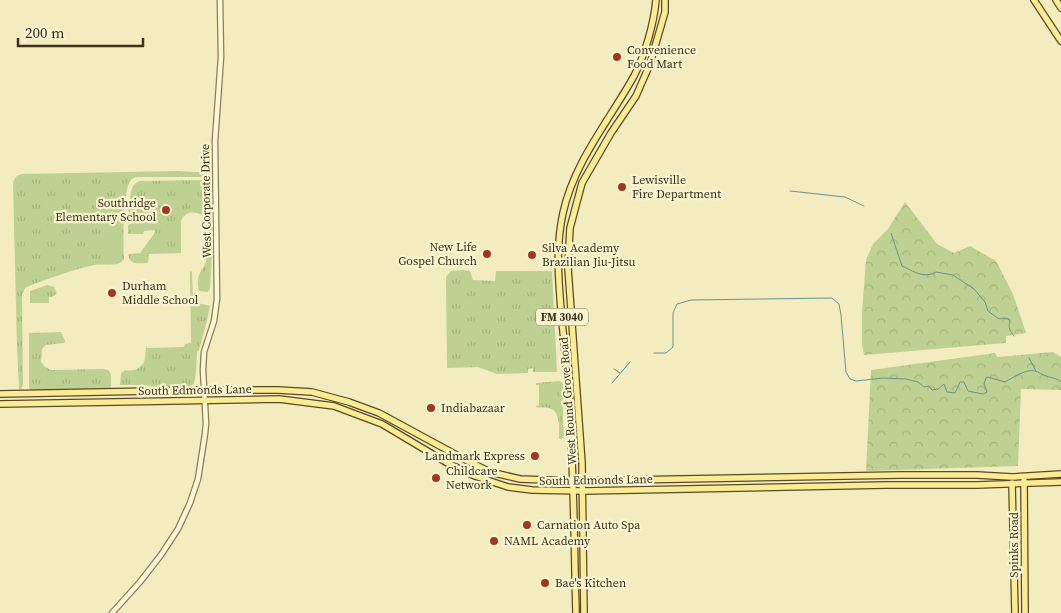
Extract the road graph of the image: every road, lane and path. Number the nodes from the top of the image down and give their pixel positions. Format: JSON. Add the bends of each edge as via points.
{"nodes":[{"id":1,"x":220,"y":0,"type":"edge"},
{"id":2,"x":656,"y":0,"type":"edge"},
{"id":3,"x":666,"y":0,"type":"edge"},
{"id":4,"x":1034,"y":0,"type":"edge"},
{"id":5,"x":1057,"y":0,"type":"edge"},
{"id":6,"x":1061,"y":7,"type":"edge"},
{"id":7,"x":1061,"y":41,"type":"edge"},
{"id":8,"x":204,"y":390,"type":"junction"},
{"id":9,"x":116,"y":392,"type":"junction"},
{"id":10,"x":0,"y":394,"type":"edge"},
{"id":11,"x":205,"y":400,"type":"junction"},
{"id":12,"x":116,"y":402,"type":"junction"},
{"id":13,"x":0,"y":404,"type":"edge"},
{"id":14,"x":422,"y":436,"type":"junction"},
{"id":15,"x":416,"y":444,"type":"junction"},
{"id":16,"x":490,"y":472,"type":"junction"},
{"id":17,"x":1061,"y":474,"type":"edge"},
{"id":18,"x":855,"y":476,"type":"junction"},
{"id":19,"x":1024,"y":476,"type":"junction"},
{"id":20,"x":1012,"y":477,"type":"junction"},
{"id":21,"x":487,"y":480,"type":"junction"},
{"id":22,"x":573,"y":481,"type":"junction"},
{"id":23,"x":582,"y":481,"type":"junction"},
{"id":24,"x":1061,"y":482,"type":"edge"},
{"id":25,"x":1012,"y":484,"type":"junction"},
{"id":26,"x":1024,"y":484,"type":"junction"},
{"id":27,"x":853,"y":486,"type":"junction"},
{"id":28,"x":573,"y":491,"type":"junction"},
{"id":29,"x":583,"y":491,"type":"junction"},
{"id":30,"x":112,"y":613,"type":"edge"},
{"id":31,"x":576,"y":613,"type":"edge"},
{"id":32,"x":584,"y":613,"type":"edge"},
{"id":33,"x":1015,"y":613,"type":"edge"},
{"id":34,"x":1025,"y":613,"type":"edge"}],
"edges":[{"from":1,"to":8,"type":"street","name":"West Corporate Drive","via":[[221,57],[215,141],[217,299],[214,322],[204,352]]},
{"from":2,"to":22,"type":"main road","name":"West Round Grove Road","number":"FM 3040","via":[[642,60],[582,163],[563,211],[558,279]]},
{"from":3,"to":23,"type":"main road","name":"West Round Grove Road","number":"FM 3040","via":[[650,64],[636,96],[582,183],[571,226],[568,268]]},
{"from":4,"to":7,"type":"main road"},
{"from":5,"to":6,"type":"main road"},
{"from":8,"to":9,"type":"main road","name":"South Edmonds Lane"},
{"from":8,"to":11,"type":"street","name":"West Corporate Drive"},
{"from":8,"to":14,"type":"main road","name":"South Edmonds Lane","via":[[312,392],[379,413]]},
{"from":9,"to":10,"type":"main road","name":"South Edmonds Lane"},
{"from":9,"to":12,"type":"main road"},
{"from":11,"to":12,"type":"main road","name":"South Edmonds Lane"},
{"from":11,"to":15,"type":"main road","name":"South Edmonds Lane","via":[[288,399],[334,406],[382,424]]},
{"from":11,"to":30,"type":"street","name":"West Corporate Drive","via":[[206,423],[201,461],[187,512],[158,560]]},
{"from":12,"to":13,"type":"main road","name":"South Edmonds Lane"},
{"from":14,"to":15,"type":"main road"},
{"from":14,"to":16,"type":"main road","name":"South Edmonds Lane"},
{"from":15,"to":21,"type":"main road","name":"South Edmonds Lane","via":[[449,464]]},
{"from":16,"to":21,"type":"main road"},
{"from":16,"to":22,"type":"main road","name":"South Edmonds Lane","via":[[520,479]]},
{"from":17,"to":19,"type":"main road","name":"South Edmonds Lane"},
{"from":18,"to":20,"type":"main road","name":"South Edmonds Lane"},
{"from":18,"to":23,"type":"main road","name":"South Edmonds Lane"},
{"from":18,"to":27,"type":"main road"},
{"from":19,"to":20,"type":"main road","name":"South Edmonds Lane"},
{"from":19,"to":26,"type":"main road","name":"Spinks Road"},
{"from":20,"to":25,"type":"main road","name":"Spinks Road"},
{"from":21,"to":28,"type":"main road","name":"South Edmonds Lane","via":[[508,487]]},
{"from":22,"to":23,"type":"main road","name":"South Edmonds Lane"},
{"from":22,"to":28,"type":"main road","name":"West Round Grove Road","number":"FM 3040"},
{"from":23,"to":29,"type":"main road","name":"West Round Grove Road","number":"FM 3040"},
{"from":24,"to":26,"type":"main road","name":"South Edmonds Lane"},
{"from":25,"to":26,"type":"main road","name":"South Edmonds Lane"},
{"from":25,"to":27,"type":"main road","name":"South Edmonds Lane"},
{"from":25,"to":33,"type":"main road","name":"Spinks Road"},
{"from":26,"to":34,"type":"main road","name":"Spinks Road"},
{"from":27,"to":29,"type":"main road","name":"South Edmonds Lane"},
{"from":28,"to":29,"type":"main road","name":"South Edmonds Lane"},
{"from":28,"to":31,"type":"main road","name":"West Round Grove Road","number":"FM 3040"},
{"from":29,"to":32,"type":"main road","name":"West Round Grove Road","number":"FM 3040"}]}
